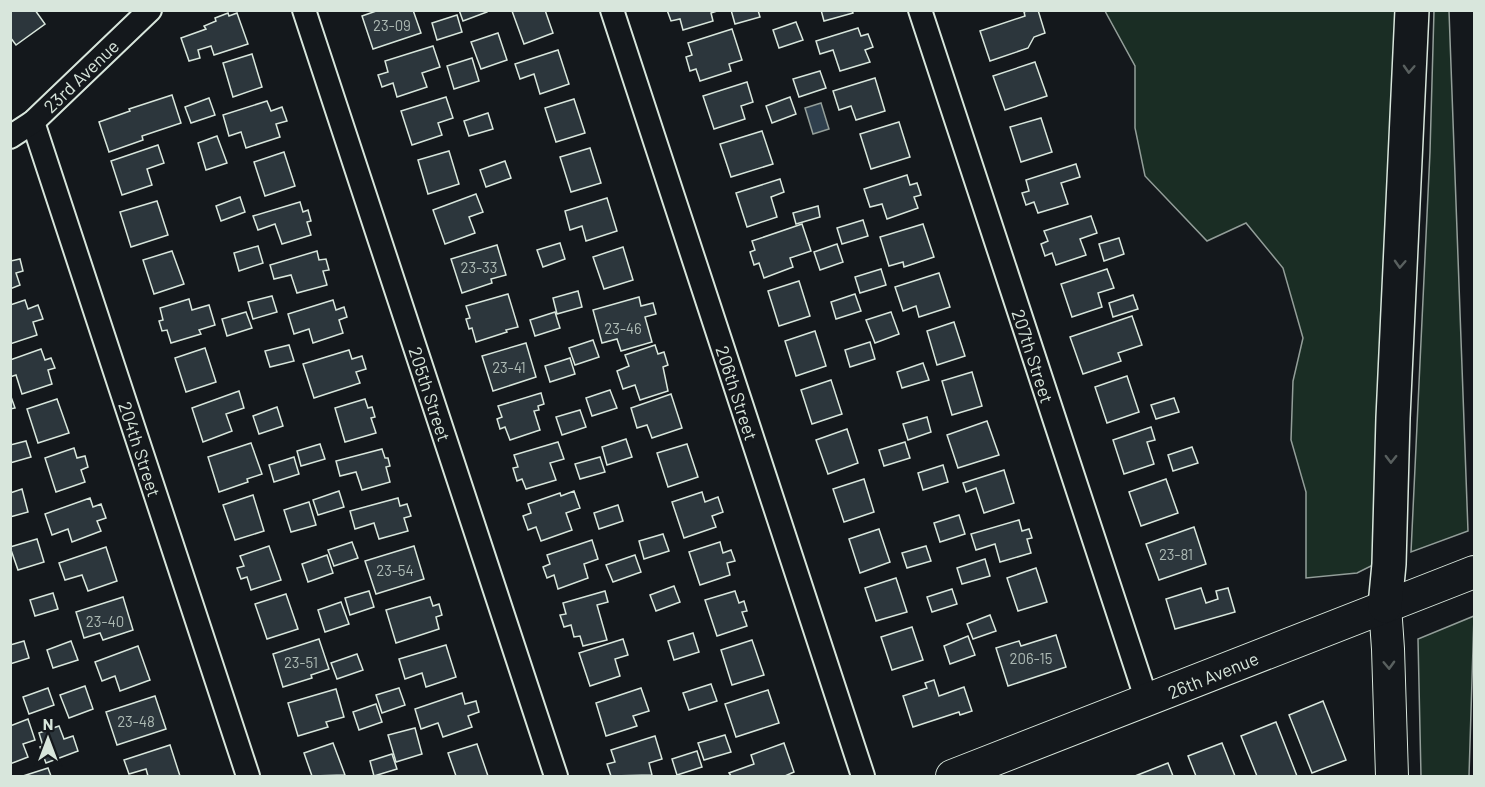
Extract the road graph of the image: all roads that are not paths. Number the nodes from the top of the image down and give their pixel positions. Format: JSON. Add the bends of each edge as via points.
{"nodes":[{"id":1,"x":150,"y":10,"type":"edge"},
{"id":2,"x":304,"y":10,"type":"edge"},
{"id":3,"x":612,"y":10,"type":"edge"},
{"id":4,"x":920,"y":10,"type":"edge"},
{"id":5,"x":1412,"y":10,"type":"edge"},
{"id":6,"x":33,"y":122,"type":"junction"},
{"id":7,"x":10,"y":137,"type":"edge"},
{"id":8,"x":1461,"y":577,"type":"edge"},
{"id":9,"x":1385,"y":606,"type":"junction"},
{"id":10,"x":1146,"y":701,"type":"junction"},
{"id":11,"x":961,"y":775,"type":"edge"},
{"id":12,"x":248,"y":777,"type":"edge"},
{"id":13,"x":556,"y":777,"type":"edge"},
{"id":14,"x":863,"y":777,"type":"edge"},
{"id":15,"x":1392,"y":777,"type":"edge"}],
"edges":[{"from":1,"to":6,"type":"street","name":"23rd Avenue"},
{"from":2,"to":13,"type":"street","name":"205th Street"},
{"from":3,"to":14,"type":"street","name":"206th Street"},
{"from":4,"to":10,"type":"street","name":"207th Street"},
{"from":5,"to":9,"type":"highway","one_way":true},
{"from":6,"to":7,"type":"street","name":"23rd Avenue"},
{"from":6,"to":12,"type":"street","name":"204th Street"},
{"from":8,"to":9,"type":"street","name":"26th Avenue"},
{"from":9,"to":10,"type":"street","name":"26th Avenue"},
{"from":9,"to":15,"type":"street","one_way":true},
{"from":10,"to":11,"type":"street","name":"26th Avenue"}]}
